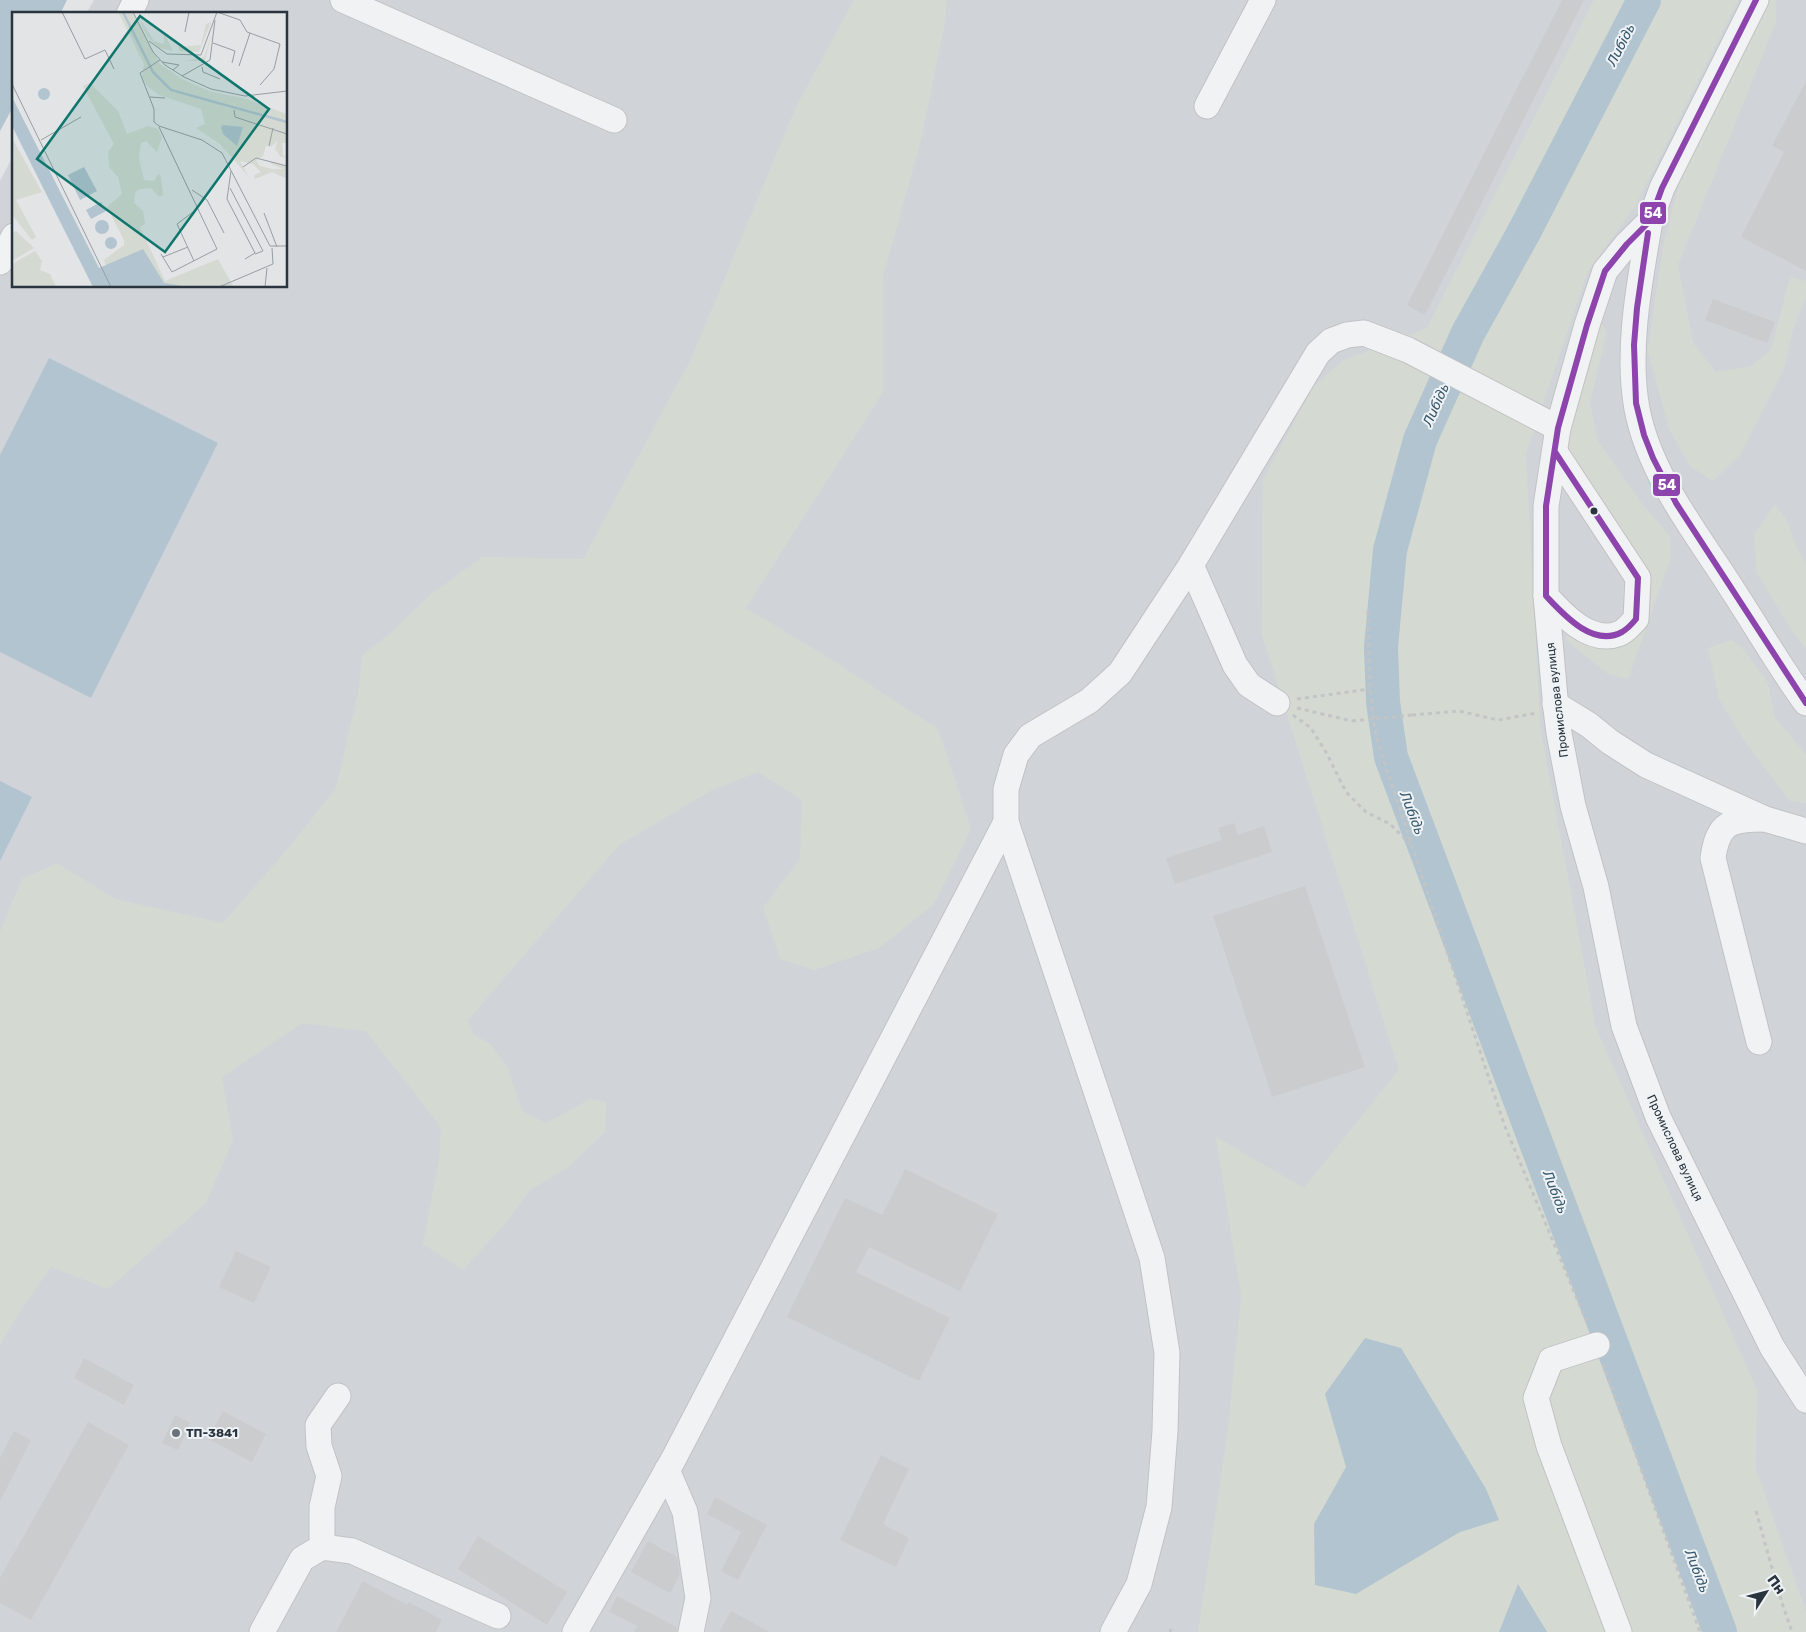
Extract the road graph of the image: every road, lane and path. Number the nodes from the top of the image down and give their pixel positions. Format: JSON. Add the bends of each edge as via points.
{"nodes":[{"id":1,"x":136,"y":0,"type":"edge"},
{"id":2,"x":343,"y":0,"type":"edge"},
{"id":3,"x":1263,"y":0,"type":"edge"},
{"id":4,"x":1756,"y":0,"type":"edge"},
{"id":5,"x":130,"y":12,"type":"edge"},
{"id":6,"x":1207,"y":106,"type":"dead end"},
{"id":7,"x":614,"y":120,"type":"dead end"},
{"id":8,"x":1650,"y":220,"type":"junction"},
{"id":9,"x":12,"y":240,"type":"edge"},
{"id":10,"x":0,"y":262,"type":"edge"},
{"id":11,"x":1556,"y":440,"type":"junction"},
{"id":12,"x":1191,"y":565,"type":"junction"},
{"id":13,"x":1546,"y":596,"type":"junction"},
{"id":14,"x":1368,"y":611,"type":"dead end"},
{"id":15,"x":1370,"y":689,"type":"junction"},
{"id":16,"x":1277,"y":703,"type":"junction"},
{"id":17,"x":1806,"y":703,"type":"edge"},
{"id":18,"x":1555,"y":707,"type":"junction"},
{"id":19,"x":1765,"y":819,"type":"junction"},
{"id":20,"x":1006,"y":822,"type":"junction"},
{"id":21,"x":1806,"y":831,"type":"edge"},
{"id":22,"x":1411,"y":846,"type":"junction"},
{"id":23,"x":1759,"y":1042,"type":"dead end"},
{"id":24,"x":1597,"y":1345,"type":"junction"},
{"id":25,"x":338,"y":1396,"type":"dead end"},
{"id":26,"x":1806,"y":1400,"type":"edge"},
{"id":27,"x":667,"y":1470,"type":"junction"},
{"id":28,"x":1756,"y":1511,"type":"dead end"},
{"id":29,"x":322,"y":1547,"type":"junction"},
{"id":30,"x":498,"y":1616,"type":"dead end"},
{"id":31,"x":262,"y":1632,"type":"edge"},
{"id":32,"x":575,"y":1632,"type":"edge"},
{"id":33,"x":691,"y":1632,"type":"edge"},
{"id":34,"x":1113,"y":1632,"type":"edge"},
{"id":35,"x":1619,"y":1632,"type":"edge"},
{"id":36,"x":1700,"y":1632,"type":"edge"},
{"id":37,"x":1792,"y":1632,"type":"edge"}],
"edges":[{"from":1,"to":5,"type":"street"},
{"from":2,"to":7,"type":"street"},
{"from":3,"to":6,"type":"street"},
{"from":4,"to":8,"type":"street","name":"Промислова вулиця","via":[[1662,188]]},
{"from":8,"to":11,"type":"street","name":"Промислова вулиця","via":[[1605,271]]},
{"from":8,"to":17,"type":"street","via":[[1632,354],[1637,408],[1649,452],[1682,513]]},
{"from":9,"to":10,"type":"street"},
{"from":11,"to":12,"type":"street","via":[[1485,392],[1408,350],[1364,333],[1347,335],[1331,341],[1318,353]]},
{"from":11,"to":13,"type":"street","name":"Промислова вулиця","via":[[1546,506]]},
{"from":11,"to":13,"type":"street","via":[[1638,578],[1636,619],[1620,634],[1593,635],[1564,616]]},
{"from":12,"to":16,"type":"street","via":[[1235,665],[1249,685]]},
{"from":12,"to":20,"type":"street","via":[[1120,672],[1090,701],[1030,736],[1016,755],[1006,789]]},
{"from":13,"to":18,"type":"street","name":"Промислова вулиця"},
{"from":14,"to":15,"type":"path"},
{"from":15,"to":16,"type":"path"},
{"from":15,"to":22,"type":"path","via":[[1376,737]]},
{"from":16,"to":18,"type":"path","bridge":true,"via":[[1352,721],[1459,711],[1498,720]]},
{"from":16,"to":22,"type":"path","via":[[1310,728],[1346,792],[1366,812],[1390,824]]},
{"from":18,"to":19,"type":"street","via":[[1589,725],[1646,765]]},
{"from":18,"to":26,"type":"street","name":"Промислова вулиця","via":[[1573,806],[1596,887],[1624,1026],[1658,1117],[1772,1346]]},
{"from":19,"to":21,"type":"street"},
{"from":19,"to":23,"type":"street","via":[[1727,824],[1715,839],[1713,858]]},
{"from":20,"to":27,"type":"street"},
{"from":20,"to":34,"type":"street","via":[[1152,1258],[1167,1353],[1166,1431],[1159,1507],[1139,1584]]},
{"from":22,"to":24,"type":"path","via":[[1504,1124]]},
{"from":24,"to":35,"type":"street","via":[[1551,1360],[1536,1398],[1549,1446]]},
{"from":24,"to":36,"type":"path"},
{"from":25,"to":29,"type":"street","via":[[318,1425],[319,1446],[329,1476],[322,1507]]},
{"from":27,"to":32,"type":"street"},
{"from":27,"to":33,"type":"street","via":[[685,1512],[698,1598]]},
{"from":28,"to":37,"type":"path"},
{"from":29,"to":30,"type":"street","via":[[352,1551]]},
{"from":29,"to":31,"type":"street","via":[[302,1559]]}]}
